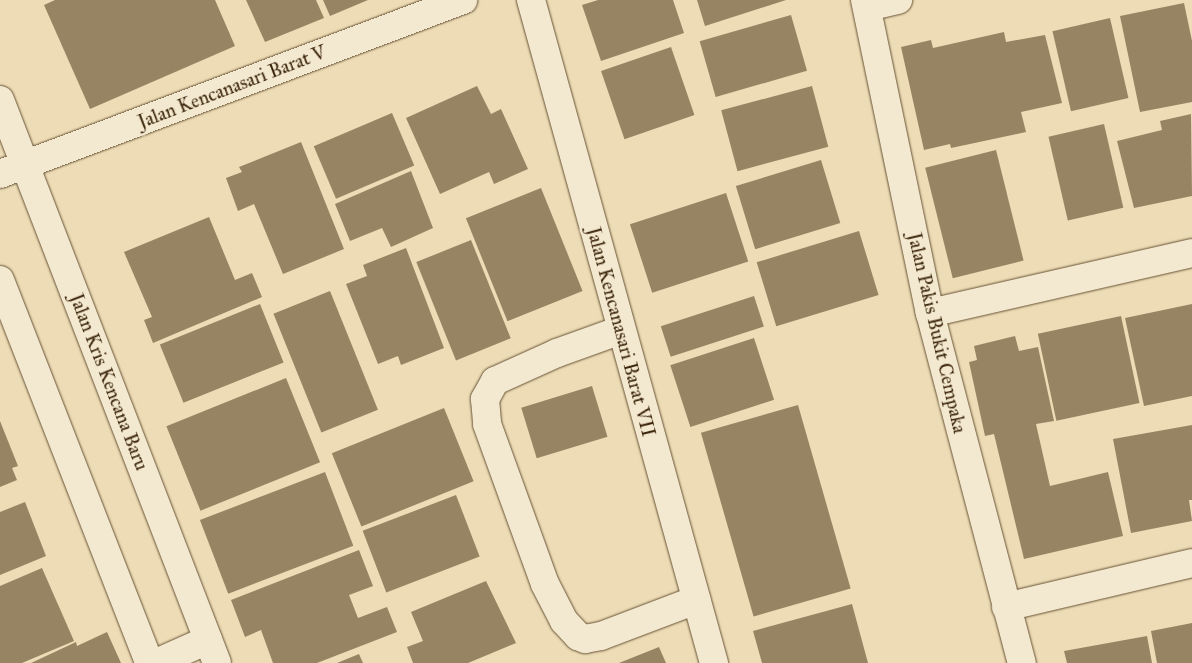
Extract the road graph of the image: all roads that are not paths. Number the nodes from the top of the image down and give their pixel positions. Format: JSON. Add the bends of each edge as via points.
{"nodes":[{"id":1,"x":463,"y":0,"type":"edge"},
{"id":2,"x":531,"y":0,"type":"edge"},
{"id":3,"x":898,"y":0,"type":"edge"},
{"id":4,"x":866,"y":4,"type":"edge"},
{"id":5,"x":0,"y":100,"type":"edge"},
{"id":6,"x":25,"y":164,"type":"junction"},
{"id":7,"x":0,"y":174,"type":"edge"},
{"id":8,"x":1192,"y":253,"type":"edge"},
{"id":9,"x":0,"y":280,"type":"edge"},
{"id":10,"x":930,"y":313,"type":"junction"},
{"id":11,"x":620,"y":330,"type":"junction"},
{"id":12,"x":1192,"y":563,"type":"edge"},
{"id":13,"x":696,"y":600,"type":"junction"},
{"id":14,"x":1006,"y":607,"type":"junction"},
{"id":15,"x":213,"y":652,"type":"edge"},
{"id":16,"x":149,"y":663,"type":"edge"},
{"id":17,"x":156,"y":663,"type":"edge"},
{"id":18,"x":714,"y":663,"type":"edge"},
{"id":19,"x":1022,"y":663,"type":"edge"}],
"edges":[{"from":1,"to":6,"type":"street","name":"Jalan Kencanasari Barat V"},
{"from":2,"to":11,"type":"street","name":"Jalan Kencanasari Barat VII"},
{"from":3,"to":4,"type":"street"},
{"from":4,"to":10,"type":"street","name":"Jalan Pakis Bukit Cempaka"},
{"from":5,"to":6,"type":"street","name":"Jalan Kris Kencana Baru"},
{"from":6,"to":7,"type":"street","name":"Jalan Kencanasari Barat V"},
{"from":6,"to":15,"type":"street","name":"Jalan Kris Kencana Baru"},
{"from":8,"to":10,"type":"street"},
{"from":9,"to":16,"type":"street"},
{"from":10,"to":14,"type":"street","name":"Jalan Pakis Bukit Cempaka"},
{"from":11,"to":13,"type":"street","name":"Jalan Kencanasari Barat VII"},
{"from":11,"to":13,"type":"street","via":[[557,353],[495,381],[485,399],[486,424],[545,584],[564,621],[578,636],[585,639],[601,636]]},
{"from":12,"to":14,"type":"street"},
{"from":13,"to":18,"type":"street","name":"Jalan Kencanasari Barat VII"},
{"from":14,"to":19,"type":"street","name":"Jalan Pakis Bukit Cempaka"},
{"from":15,"to":17,"type":"street"}]}
